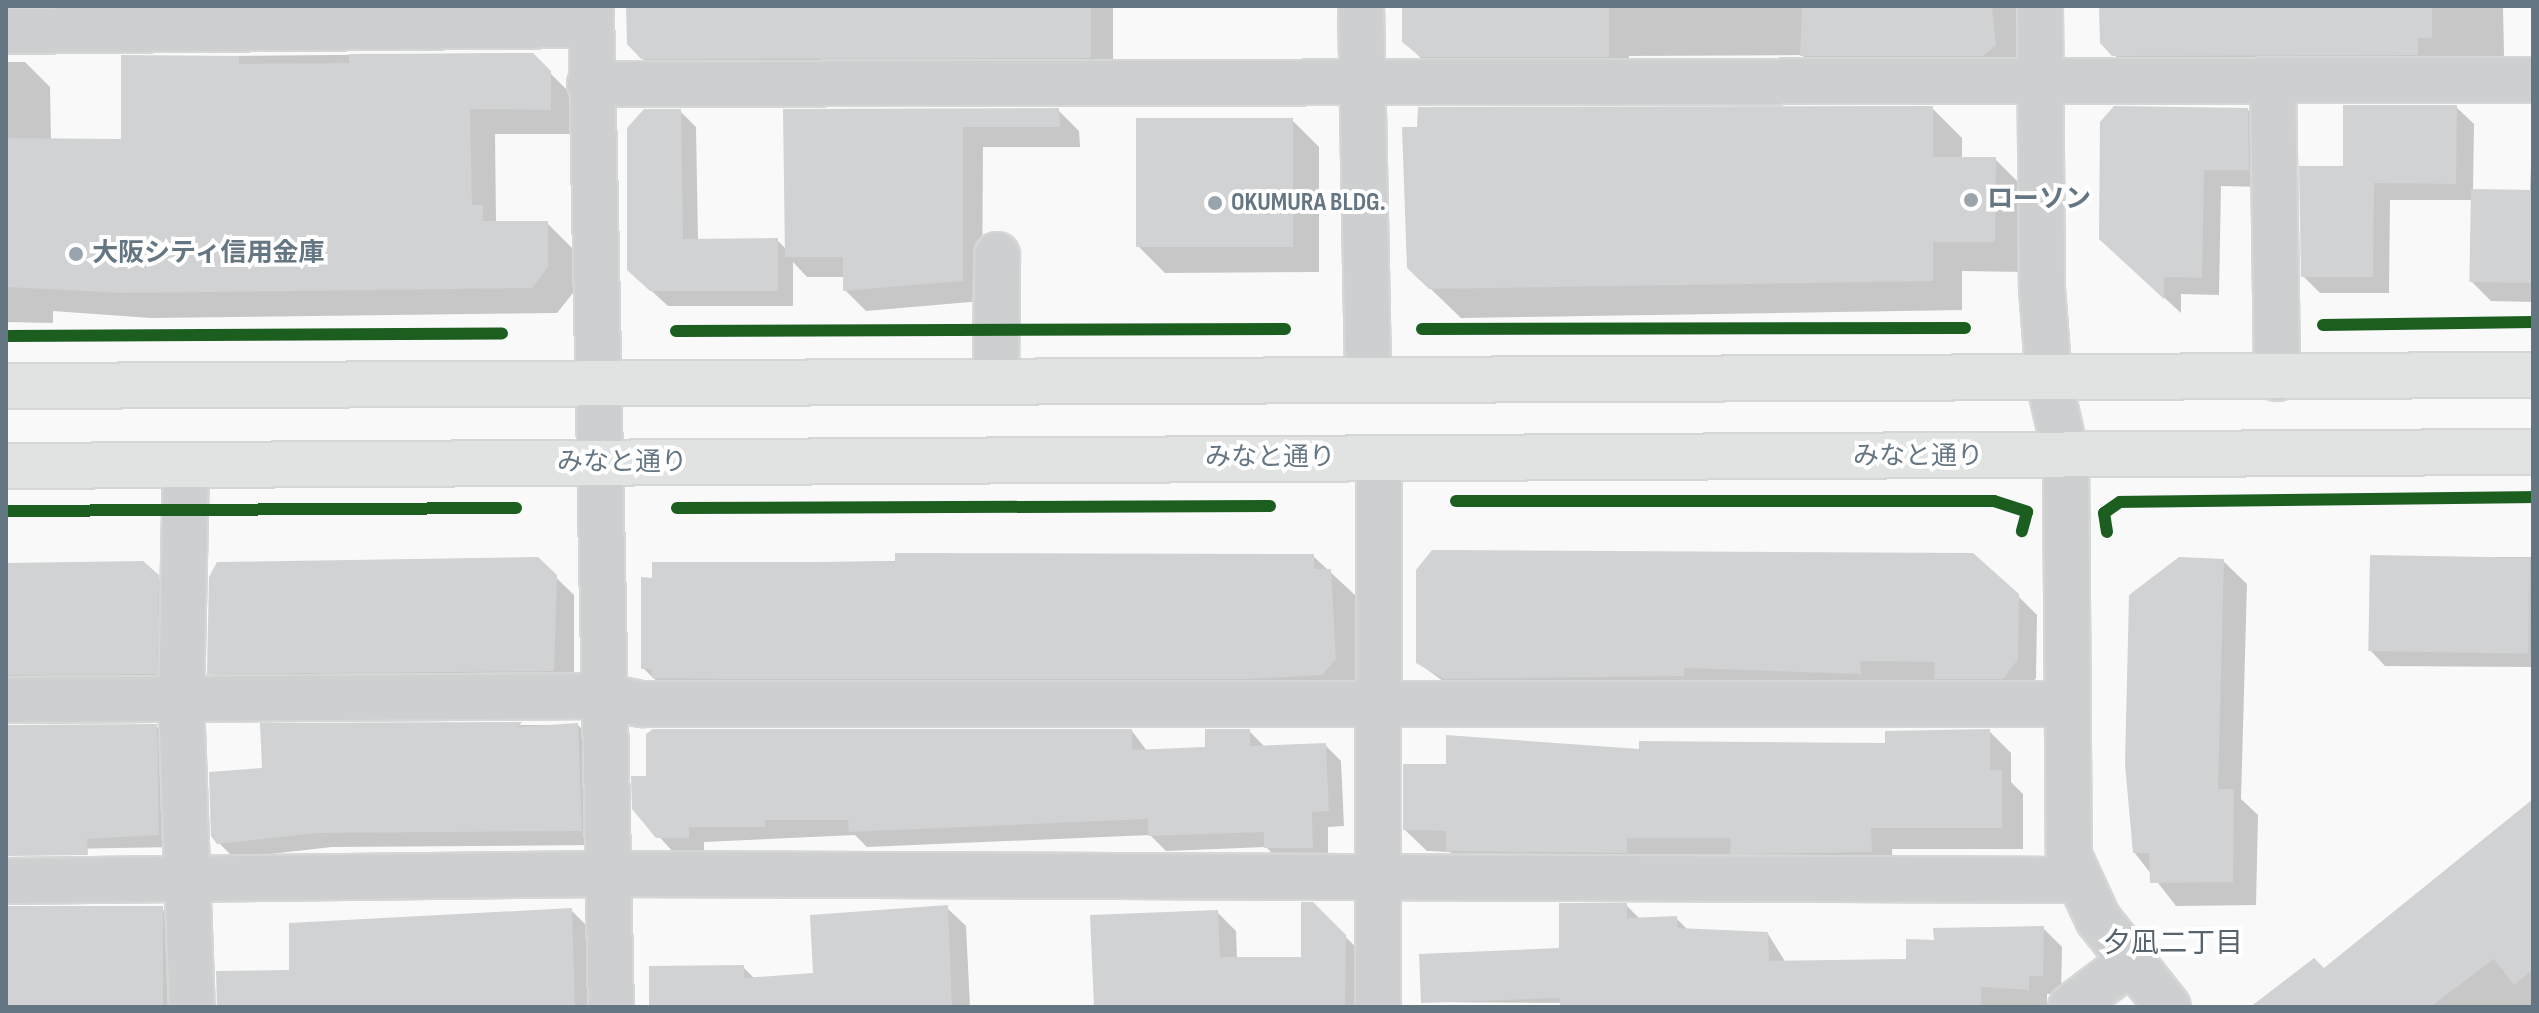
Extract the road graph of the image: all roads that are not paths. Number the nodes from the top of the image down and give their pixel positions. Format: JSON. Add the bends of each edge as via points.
{"nodes":[{"id":1,"x":1361,"y":6,"type":"edge"},
{"id":2,"x":2040,"y":6,"type":"edge"},
{"id":3,"x":591,"y":16,"type":"edge"},
{"id":4,"x":6,"y":31,"type":"edge"},
{"id":5,"x":1362,"y":79,"type":"junction"},
{"id":6,"x":2533,"y":80,"type":"edge"},
{"id":7,"x":2273,"y":82,"type":"junction"},
{"id":8,"x":590,"y":84,"type":"junction"},
{"id":9,"x":2041,"y":84,"type":"junction"},
{"id":10,"x":997,"y":255,"type":"dead end"},
{"id":11,"x":2533,"y":375,"type":"edge"},
{"id":12,"x":1368,"y":378,"type":"junction"},
{"id":13,"x":2277,"y":378,"type":"junction"},
{"id":14,"x":996,"y":381,"type":"junction"},
{"id":15,"x":2049,"y":381,"type":"junction"},
{"id":16,"x":597,"y":383,"type":"junction"},
{"id":17,"x":6,"y":386,"type":"edge"},
{"id":18,"x":2533,"y":452,"type":"edge"},
{"id":19,"x":2066,"y":455,"type":"junction"},
{"id":20,"x":1379,"y":458,"type":"junction"},
{"id":21,"x":603,"y":463,"type":"junction"},
{"id":22,"x":186,"y":465,"type":"junction"},
{"id":23,"x":6,"y":466,"type":"edge"},
{"id":24,"x":603,"y":696,"type":"junction"},
{"id":25,"x":181,"y":699,"type":"junction"},
{"id":26,"x":6,"y":700,"type":"edge"},
{"id":27,"x":2064,"y":704,"type":"junction"},
{"id":28,"x":1380,"y":706,"type":"junction"},
{"id":29,"x":607,"y":874,"type":"junction"},
{"id":30,"x":1378,"y":879,"type":"junction"},
{"id":31,"x":189,"y":880,"type":"junction"},
{"id":32,"x":2074,"y":880,"type":"junction"},
{"id":33,"x":6,"y":881,"type":"edge"},
{"id":34,"x":2132,"y":961,"type":"junction"},
{"id":35,"x":192,"y":1007,"type":"edge"},
{"id":36,"x":611,"y":1007,"type":"edge"},
{"id":37,"x":1378,"y":1007,"type":"edge"},
{"id":38,"x":2071,"y":1007,"type":"edge"},
{"id":39,"x":2168,"y":1007,"type":"edge"}],
"edges":[{"from":1,"to":5,"type":"street"},
{"from":2,"to":9,"type":"street"},
{"from":3,"to":4,"type":"street"},
{"from":3,"to":8,"type":"street"},
{"from":5,"to":8,"type":"street"},
{"from":5,"to":9,"type":"street"},
{"from":5,"to":12,"type":"street"},
{"from":6,"to":7,"type":"street"},
{"from":7,"to":9,"type":"street"},
{"from":7,"to":13,"type":"street"},
{"from":8,"to":16,"type":"street"},
{"from":9,"to":15,"type":"street"},
{"from":10,"to":14,"type":"street"},
{"from":11,"to":13,"type":"highway"},
{"from":12,"to":14,"type":"highway"},
{"from":12,"to":15,"type":"highway"},
{"from":13,"to":15,"type":"highway"},
{"from":14,"to":16,"type":"highway"},
{"from":15,"to":19,"type":"street"},
{"from":16,"to":17,"type":"highway"},
{"from":16,"to":21,"type":"street"},
{"from":18,"to":19,"type":"highway","name":"みなと通り"},
{"from":19,"to":20,"type":"highway","name":"みなと通り"},
{"from":19,"to":27,"type":"street"},
{"from":20,"to":21,"type":"highway","name":"みなと通り"},
{"from":20,"to":28,"type":"street"},
{"from":21,"to":22,"type":"highway","name":"みなと通り"},
{"from":21,"to":24,"type":"street"},
{"from":22,"to":23,"type":"highway","name":"みなと通り"},
{"from":22,"to":25,"type":"street"},
{"from":24,"to":25,"type":"street"},
{"from":24,"to":28,"type":"street","via":[[642,704]]},
{"from":24,"to":29,"type":"street"},
{"from":25,"to":26,"type":"street"},
{"from":25,"to":31,"type":"street"},
{"from":27,"to":28,"type":"street"},
{"from":27,"to":32,"type":"street","via":[[2065,820]]},
{"from":28,"to":30,"type":"street"},
{"from":29,"to":30,"type":"street"},
{"from":29,"to":31,"type":"street"},
{"from":29,"to":36,"type":"street"},
{"from":30,"to":32,"type":"street"},
{"from":30,"to":37,"type":"street"},
{"from":31,"to":33,"type":"street"},
{"from":31,"to":35,"type":"street"},
{"from":32,"to":34,"type":"street"},
{"from":34,"to":38,"type":"street"},
{"from":34,"to":39,"type":"street"}]}
